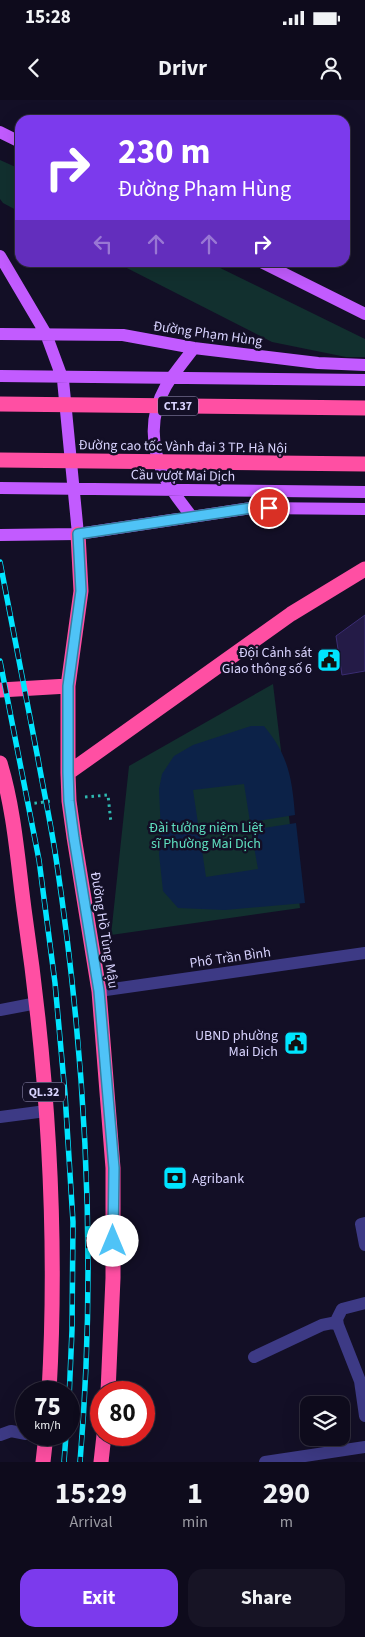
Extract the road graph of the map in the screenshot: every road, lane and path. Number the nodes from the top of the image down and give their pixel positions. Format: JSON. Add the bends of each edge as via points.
{"nodes":[{"id":1,"x":0,"y":132,"type":"edge"},
{"id":2,"x":15,"y":140,"type":"edge"},
{"id":3,"x":0,"y":256,"type":"edge"},
{"id":4,"x":271,"y":267,"type":"edge"},
{"id":5,"x":365,"y":314,"type":"edge"},
{"id":6,"x":0,"y":334,"type":"edge"},
{"id":7,"x":46,"y":334,"type":"junction"},
{"id":8,"x":194,"y":348,"type":"junction"},
{"id":9,"x":365,"y":365,"type":"edge"},
{"id":10,"x":0,"y":376,"type":"edge"},
{"id":11,"x":361,"y":380,"type":"edge"},
{"id":12,"x":0,"y":404,"type":"edge"},
{"id":13,"x":360,"y":408,"type":"edge"},
{"id":14,"x":0,"y":460,"type":"edge"},
{"id":15,"x":359,"y":464,"type":"edge"},
{"id":16,"x":0,"y":488,"type":"edge"},
{"id":17,"x":359,"y":492,"type":"edge"},
{"id":18,"x":365,"y":509,"type":"edge"},
{"id":19,"x":192,"y":517,"type":"junction"},
{"id":20,"x":78,"y":534,"type":"junction"},
{"id":21,"x":0,"y":535,"type":"edge"},
{"id":22,"x":365,"y":569,"type":"edge"},
{"id":23,"x":68,"y":686,"type":"junction"},
{"id":24,"x":0,"y":690,"type":"edge"},
{"id":25,"x":1,"y":771,"type":"edge"},
{"id":26,"x":68,"y":772,"type":"junction"},
{"id":27,"x":4,"y":793,"type":"edge"},
{"id":28,"x":108,"y":795,"type":"dead end"},
{"id":29,"x":111,"y":823,"type":"dead end"},
{"id":30,"x":365,"y":953,"type":"edge"},
{"id":31,"x":99,"y":991,"type":"junction"},
{"id":32,"x":37,"y":1003,"type":"junction"},
{"id":33,"x":0,"y":1010,"type":"edge"},
{"id":34,"x":46,"y":1111,"type":"junction"},
{"id":35,"x":0,"y":1117,"type":"edge"},
{"id":36,"x":365,"y":1223,"type":"edge"},
{"id":37,"x":365,"y":1245,"type":"edge"},
{"id":38,"x":365,"y":1303,"type":"edge"},
{"id":39,"x":338,"y":1325,"type":"junction"},
{"id":40,"x":254,"y":1357,"type":"dead end"},
{"id":41,"x":50,"y":1381,"type":"edge"},
{"id":42,"x":108,"y":1381,"type":"edge"},
{"id":43,"x":365,"y":1416,"type":"edge"},
{"id":44,"x":15,"y":1432,"type":"edge"},
{"id":45,"x":0,"y":1435,"type":"edge"},
{"id":46,"x":43,"y":1446,"type":"edge"},
{"id":47,"x":103,"y":1446,"type":"edge"},
{"id":48,"x":365,"y":1447,"type":"edge"},
{"id":49,"x":43,"y":1462,"type":"edge"},
{"id":50,"x":101,"y":1462,"type":"edge"},
{"id":51,"x":265,"y":1462,"type":"edge"}],
"edges":[{"from":1,"to":2,"type":"main road"},
{"from":3,"to":7,"type":"main road"},
{"from":4,"to":5,"type":"main road"},
{"from":6,"to":7,"type":"main road","name":"Đường Phạm Hùng"},
{"from":7,"to":8,"type":"main road","name":"Đường Phạm Hùng","via":[[123,335]]},
{"from":7,"to":20,"type":"main road","via":[[63,380]]},
{"from":8,"to":9,"type":"main road","name":"Đường Phạm Hùng","via":[[318,363]]},
{"from":8,"to":19,"type":"main road","via":[[166,386],[156,408],[153,429],[155,448],[166,479]]},
{"from":10,"to":11,"type":"main road"},
{"from":12,"to":13,"type":"highway","number":"CT.37"},
{"from":14,"to":15,"type":"highway","name":"Đường cao tốc Vành đai 3 TP. Hà Nội"},
{"from":16,"to":17,"type":"main road","name":"Cầu vượt Mai Dịch"},
{"from":18,"to":19,"type":"main road","via":[[251,508]]},
{"from":19,"to":20,"type":"main road"},
{"from":20,"to":21,"type":"main road"},
{"from":20,"to":23,"type":"highway","name":"Đường Hồ Tùng Mậu","via":[[81,591]]},
{"from":22,"to":26,"type":"highway","via":[[291,614]]},
{"from":23,"to":24,"type":"highway"},
{"from":23,"to":26,"type":"highway","name":"Đường Hồ Tùng Mậu"},
{"from":25,"to":27,"type":"highway","number":"QL.32"},
{"from":26,"to":31,"type":"highway","name":"Đường Hồ Tùng Mậu","via":[[73,828]]},
{"from":27,"to":32,"type":"highway","number":"QL.32"},
{"from":28,"to":29,"type":"path"},
{"from":30,"to":31,"type":"street","name":"Phố Trần Bình"},
{"from":31,"to":42,"type":"highway","name":"Đường Hồ Tùng Mậu","via":[[114,1168]]},
{"from":32,"to":33,"type":"street"},
{"from":32,"to":34,"type":"highway","number":"QL.32"},
{"from":34,"to":35,"type":"street"},
{"from":34,"to":41,"type":"highway","number":"QL.32","via":[[53,1246]]},
{"from":36,"to":37,"type":"street","via":[[361,1224]]},
{"from":38,"to":39,"type":"street","via":[[342,1309]]},
{"from":39,"to":40,"type":"street","via":[[322,1325]]},
{"from":39,"to":43,"type":"street","via":[[360,1380]]},
{"from":44,"to":45,"type":"street"},
{"from":46,"to":49,"type":"highway"},
{"from":47,"to":50,"type":"highway"},
{"from":48,"to":51,"type":"street"}]}
